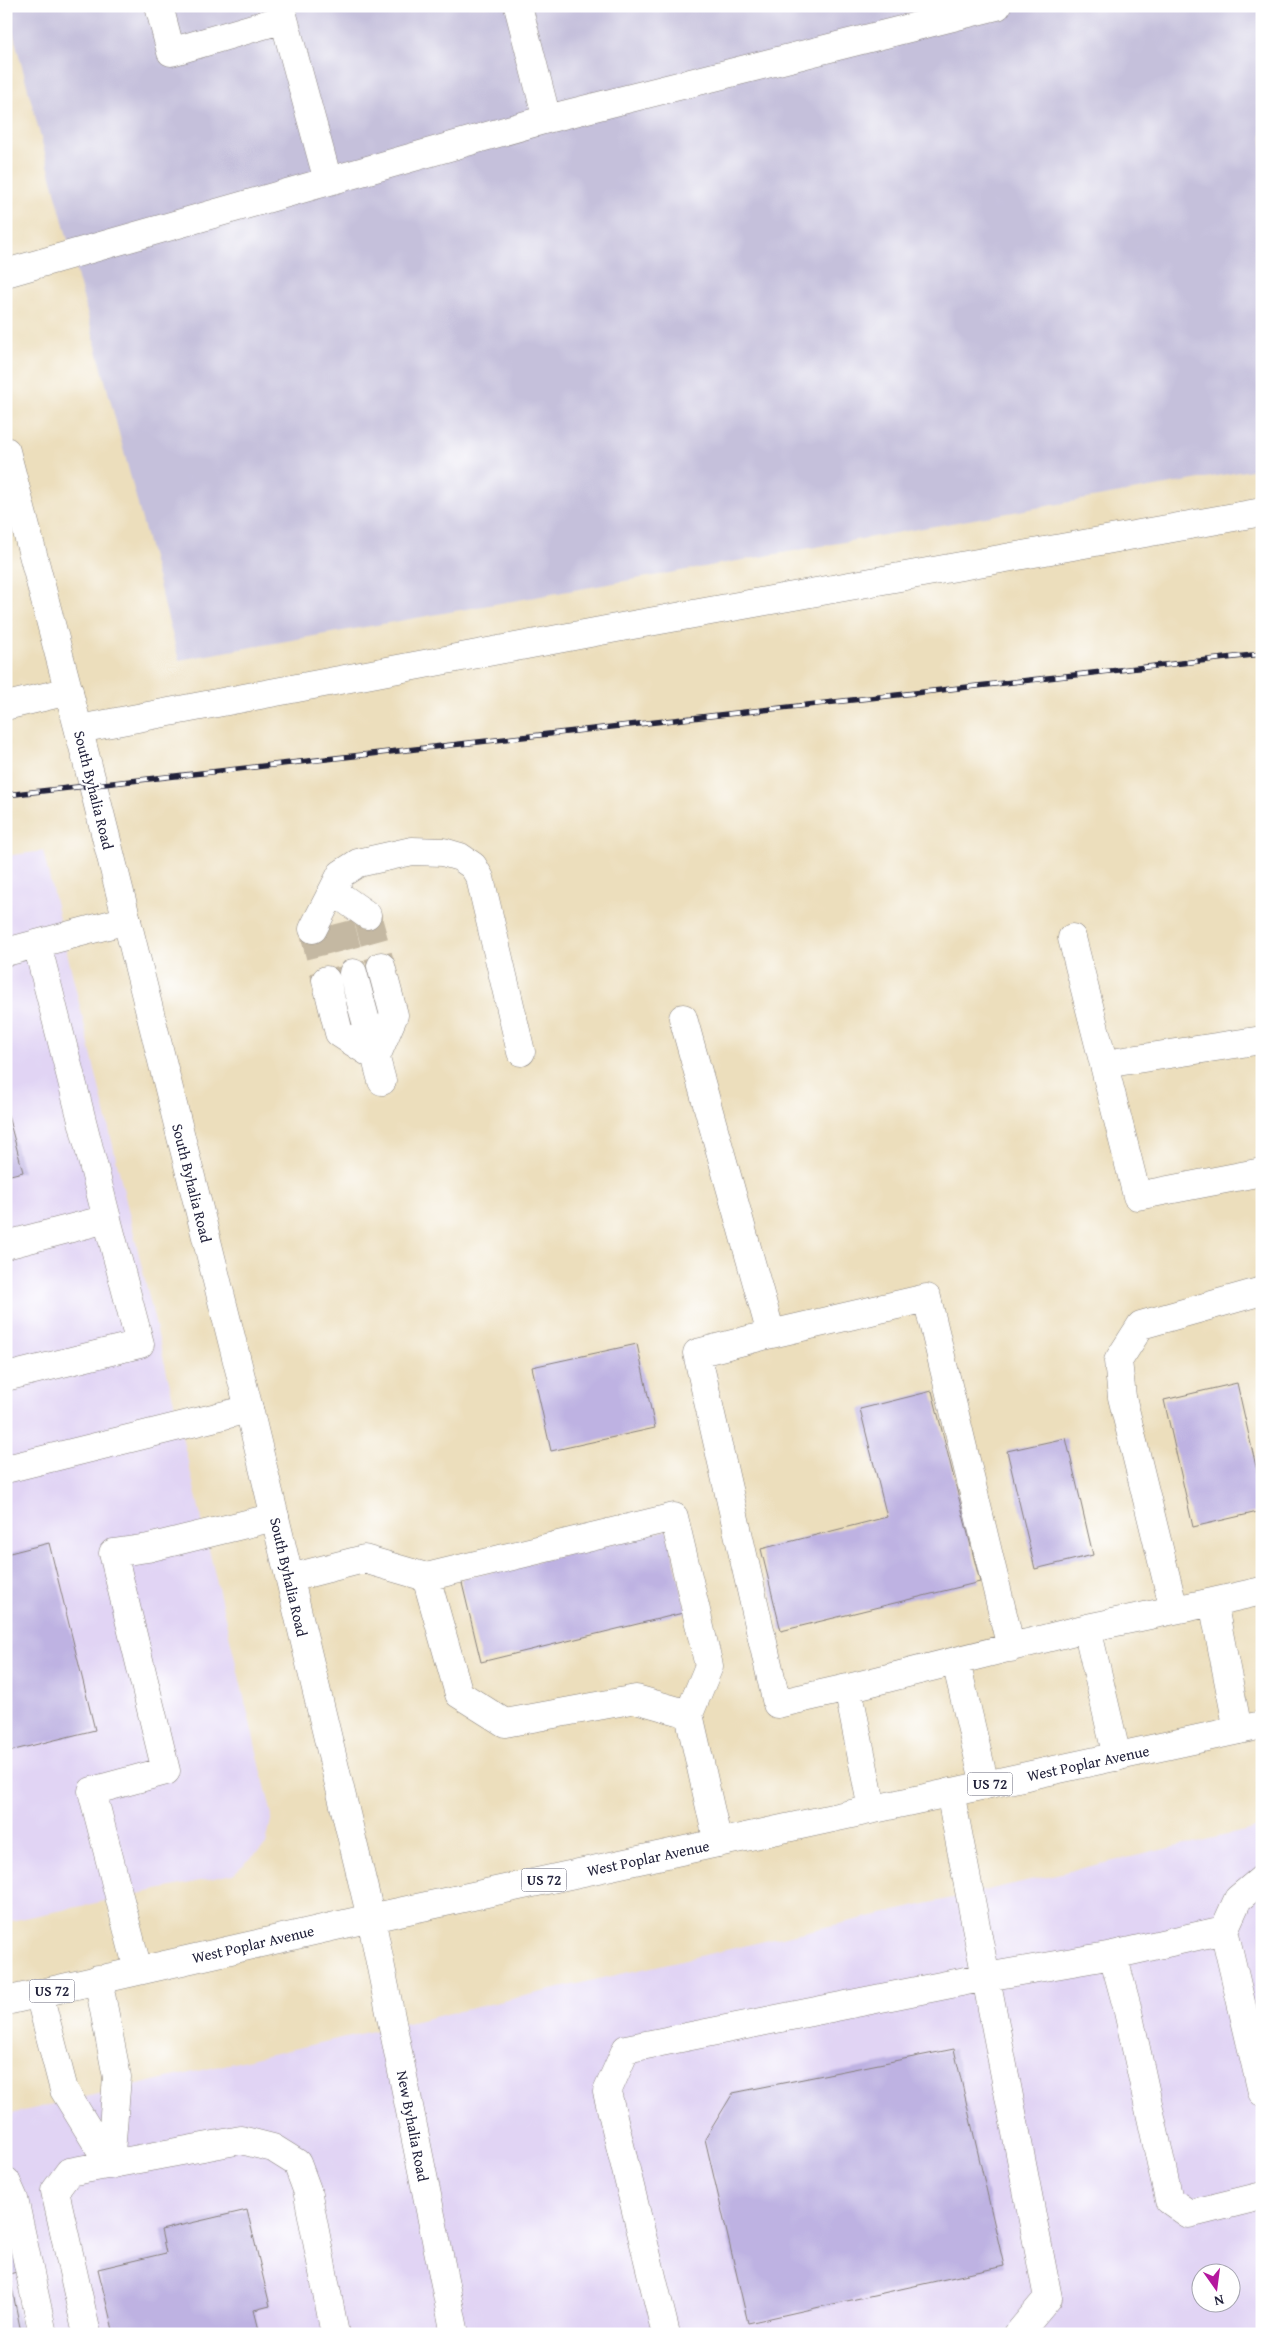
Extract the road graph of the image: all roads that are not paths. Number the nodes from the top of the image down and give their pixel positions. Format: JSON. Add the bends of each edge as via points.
{"nodes":[{"id":1,"x":159,"y":6,"type":"edge"},
{"id":2,"x":518,"y":6,"type":"edge"},
{"id":3,"x":997,"y":6,"type":"edge"},
{"id":4,"x":283,"y":13,"type":"edge"},
{"id":5,"x":547,"y":119,"type":"junction"},
{"id":6,"x":328,"y":181,"type":"junction"},
{"id":7,"x":6,"y":273,"type":"edge"},
{"id":8,"x":6,"y":451,"type":"edge"},
{"id":9,"x":1262,"y":512,"type":"edge"},
{"id":10,"x":69,"y":691,"type":"junction"},
{"id":11,"x":6,"y":706,"type":"edge"},
{"id":12,"x":79,"y":729,"type":"junction"},
{"id":13,"x":334,"y":891,"type":"junction"},
{"id":14,"x":367,"y":915,"type":"tunnel mouth"},
{"id":15,"x":127,"y":920,"type":"junction"},
{"id":16,"x":340,"y":923,"type":"tunnel mouth"},
{"id":17,"x":314,"y":929,"type":"tunnel mouth"},
{"id":18,"x":1072,"y":938,"type":"dead end"},
{"id":19,"x":37,"y":944,"type":"junction"},
{"id":20,"x":6,"y":952,"type":"edge"},
{"id":21,"x":381,"y":966,"type":"tunnel mouth"},
{"id":22,"x":353,"y":973,"type":"tunnel mouth"},
{"id":23,"x":326,"y":980,"type":"tunnel mouth"},
{"id":24,"x":683,"y":1018,"type":"dead end"},
{"id":25,"x":1262,"y":1040,"type":"edge"},
{"id":26,"x":521,"y":1052,"type":"dead end"},
{"id":27,"x":1104,"y":1064,"type":"junction"},
{"id":28,"x":379,"y":1069,"type":"junction"},
{"id":29,"x":1262,"y":1172,"type":"edge"},
{"id":30,"x":107,"y":1219,"type":"junction"},
{"id":31,"x":6,"y":1245,"type":"edge"},
{"id":32,"x":1262,"y":1291,"type":"edge"},
{"id":33,"x":771,"y":1334,"type":"junction"},
{"id":34,"x":6,"y":1377,"type":"edge"},
{"id":35,"x":249,"y":1408,"type":"junction"},
{"id":36,"x":6,"y":1469,"type":"edge"},
{"id":37,"x":275,"y":1517,"type":"junction"},
{"id":38,"x":426,"y":1577,"type":"junction"},
{"id":39,"x":290,"y":1578,"type":"junction"},
{"id":40,"x":1262,"y":1591,"type":"edge"},
{"id":41,"x":1213,"y":1602,"type":"junction"},
{"id":42,"x":1174,"y":1610,"type":"junction"},
{"id":43,"x":1087,"y":1628,"type":"junction"},
{"id":44,"x":1011,"y":1648,"type":"junction"},
{"id":45,"x":956,"y":1662,"type":"junction"},
{"id":46,"x":848,"y":1688,"type":"junction"},
{"id":47,"x":689,"y":1714,"type":"junction"},
{"id":48,"x":1250,"y":1727,"type":"edge"},
{"id":49,"x":1117,"y":1756,"type":"junction"},
{"id":50,"x":984,"y":1785,"type":"junction"},
{"id":51,"x":950,"y":1792,"type":"junction"},
{"id":52,"x":872,"y":1809,"type":"junction"},
{"id":53,"x":718,"y":1843,"type":"junction"},
{"id":54,"x":1262,"y":1879,"type":"edge"},
{"id":55,"x":371,"y":1918,"type":"junction"},
{"id":56,"x":1224,"y":1930,"type":"junction"},
{"id":57,"x":1114,"y":1955,"type":"junction"},
{"id":58,"x":138,"y":1970,"type":"junction"},
{"id":59,"x":986,"y":1977,"type":"junction"},
{"id":60,"x":98,"y":1979,"type":"junction"},
{"id":61,"x":39,"y":1994,"type":"junction"},
{"id":62,"x":6,"y":2001,"type":"edge"},
{"id":63,"x":1262,"y":2092,"type":"edge"},
{"id":64,"x":110,"y":2164,"type":"junction"},
{"id":65,"x":6,"y":2181,"type":"edge"},
{"id":66,"x":1262,"y":2196,"type":"edge"},
{"id":67,"x":43,"y":2334,"type":"edge"},
{"id":68,"x":87,"y":2334,"type":"edge"},
{"id":69,"x":335,"y":2334,"type":"edge"},
{"id":70,"x":456,"y":2334,"type":"edge"},
{"id":71,"x":666,"y":2334,"type":"edge"},
{"id":72,"x":1018,"y":2334,"type":"edge"}],
"edges":[{"from":1,"to":4,"type":"main road","via":[[171,52]]},
{"from":2,"to":5,"type":"main road"},
{"from":3,"to":5,"type":"main road"},
{"from":4,"to":6,"type":"main road"},
{"from":5,"to":6,"type":"main road"},
{"from":6,"to":7,"type":"main road"},
{"from":8,"to":10,"type":"main road","name":"South Byhalia Road"},
{"from":9,"to":12,"type":"main road"},
{"from":10,"to":11,"type":"main road"},
{"from":10,"to":12,"type":"main road","name":"South Byhalia Road"},
{"from":12,"to":15,"type":"main road","name":"South Byhalia Road"},
{"from":13,"to":14,"type":"main road"},
{"from":13,"to":16,"type":"main road"},
{"from":13,"to":17,"type":"main road"},
{"from":13,"to":26,"type":"main road","via":[[341,874],[358,864],[412,851],[443,852],[460,857],[473,866],[480,878]]},
{"from":15,"to":19,"type":"main road"},
{"from":15,"to":35,"type":"main road","name":"South Byhalia Road"},
{"from":18,"to":27,"type":"main road"},
{"from":19,"to":20,"type":"main road"},
{"from":19,"to":30,"type":"main road"},
{"from":21,"to":28,"type":"main road","via":[[394,1015]]},
{"from":22,"to":28,"type":"main road"},
{"from":23,"to":28,"type":"main road","via":[[339,1032]]},
{"from":24,"to":33,"type":"main road"},
{"from":25,"to":27,"type":"main road"},
{"from":27,"to":29,"type":"main road","via":[[1137,1196]]},
{"from":30,"to":31,"type":"main road"},
{"from":30,"to":34,"type":"main road","via":[[140,1344]]},
{"from":32,"to":42,"type":"main road","via":[[1141,1325],[1118,1360],[1122,1397]]},
{"from":33,"to":44,"type":"main road","via":[[928,1298]]},
{"from":33,"to":46,"type":"main road","via":[[697,1353],[777,1704]]},
{"from":35,"to":36,"type":"main road"},
{"from":35,"to":37,"type":"main road","name":"South Byhalia Road"},
{"from":37,"to":39,"type":"main road","name":"South Byhalia Road"},
{"from":37,"to":58,"type":"main road","via":[[112,1554],[166,1771],[92,1791]]},
{"from":38,"to":39,"type":"main road","via":[[364,1559]]},
{"from":38,"to":47,"type":"main road","via":[[458,1694],[506,1723],[636,1699]]},
{"from":38,"to":47,"type":"main road","via":[[674,1517],[709,1666]]},
{"from":39,"to":55,"type":"main road","name":"South Byhalia Road"},
{"from":40,"to":41,"type":"main road"},
{"from":41,"to":42,"type":"main road"},
{"from":41,"to":48,"type":"main road"},
{"from":42,"to":43,"type":"main road"},
{"from":43,"to":44,"type":"main road"},
{"from":43,"to":49,"type":"main road"},
{"from":44,"to":45,"type":"main road"},
{"from":45,"to":46,"type":"main road"},
{"from":45,"to":50,"type":"main road"},
{"from":46,"to":52,"type":"main road"},
{"from":47,"to":53,"type":"main road"},
{"from":48,"to":49,"type":"main road","name":"West Poplar Avenue","number":"US 72"},
{"from":49,"to":50,"type":"main road","name":"West Poplar Avenue","number":"US 72"},
{"from":50,"to":51,"type":"main road","name":"West Poplar Avenue","number":"US 72"},
{"from":51,"to":52,"type":"main road","name":"West Poplar Avenue","number":"US 72"},
{"from":51,"to":59,"type":"main road"},
{"from":52,"to":53,"type":"main road","name":"West Poplar Avenue","number":"US 72"},
{"from":53,"to":55,"type":"main road","name":"West Poplar Avenue","number":"US 72"},
{"from":54,"to":56,"type":"main road","via":[[1238,1899]]},
{"from":55,"to":58,"type":"main road","name":"West Poplar Avenue","number":"US 72"},
{"from":55,"to":70,"type":"main road","name":"New Byhalia Road"},
{"from":56,"to":57,"type":"main road"},
{"from":56,"to":63,"type":"main road"},
{"from":57,"to":59,"type":"main road"},
{"from":57,"to":66,"type":"main road","via":[[1169,2200],[1190,2214]]},
{"from":58,"to":60,"type":"main road","name":"West Poplar Avenue","number":"US 72"},
{"from":59,"to":71,"type":"main road","via":[[626,2049],[607,2092]]},
{"from":59,"to":72,"type":"main road","via":[[1048,2298]]},
{"from":60,"to":61,"type":"main road","name":"West Poplar Avenue","number":"US 72"},
{"from":60,"to":64,"type":"main road","via":[[117,2077]]},
{"from":61,"to":62,"type":"main road","name":"West Poplar Avenue","number":"US 72"},
{"from":61,"to":64,"type":"main road","via":[[64,2090]]},
{"from":64,"to":68,"type":"main road","via":[[69,2172],[55,2191]]},
{"from":64,"to":69,"type":"main road","via":[[241,2140],[273,2148],[297,2163],[307,2190]]},
{"from":65,"to":67,"type":"main road","via":[[14,2199]]}]}
